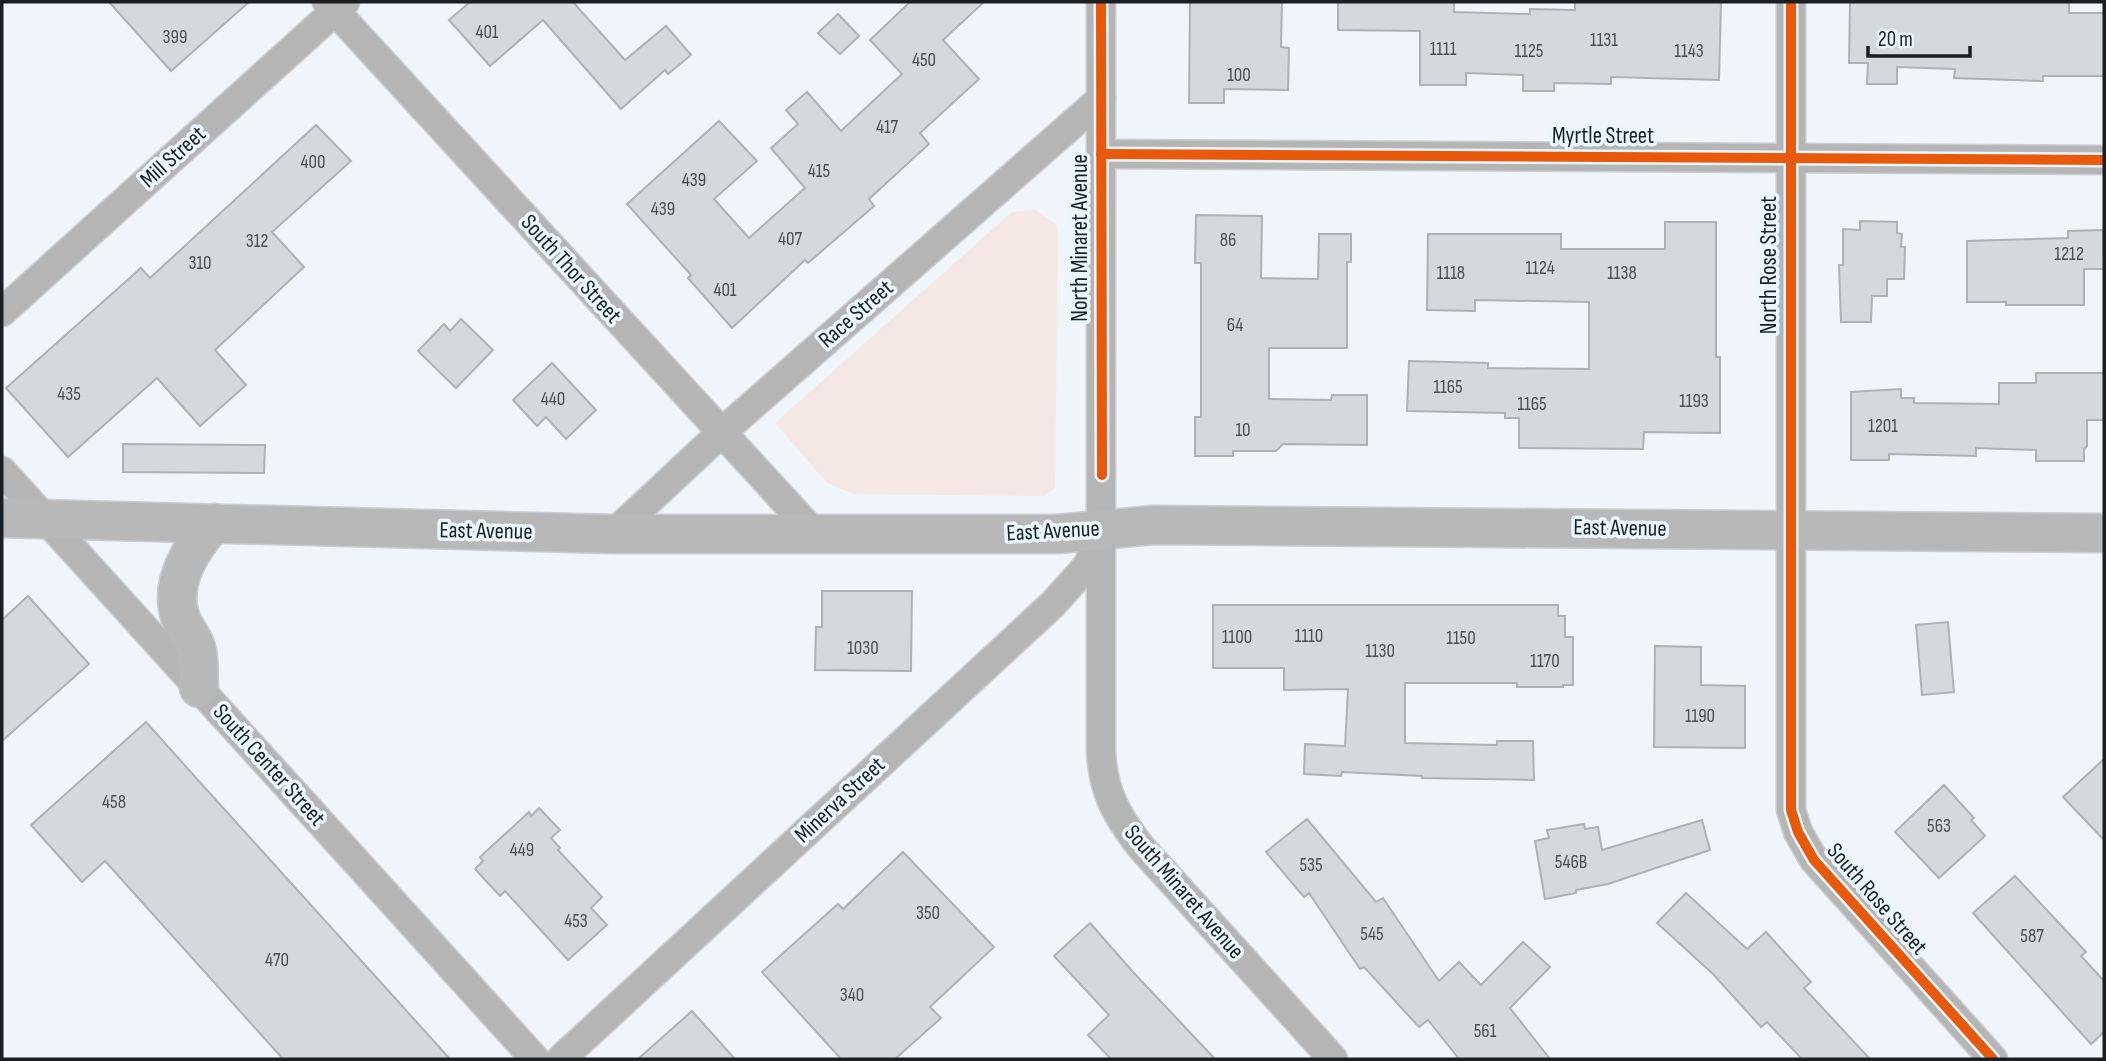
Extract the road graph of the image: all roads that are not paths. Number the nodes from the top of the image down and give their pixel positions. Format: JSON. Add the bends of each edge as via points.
{"nodes":[{"id":1,"x":1101,"y":2,"type":"edge"},
{"id":2,"x":1791,"y":2,"type":"edge"},
{"id":3,"x":336,"y":5,"type":"edge"},
{"id":4,"x":1101,"y":99,"type":"junction"},
{"id":5,"x":1101,"y":154,"type":"junction"},
{"id":6,"x":1790,"y":158,"type":"junction"},
{"id":7,"x":2104,"y":160,"type":"edge"},
{"id":8,"x":2,"y":312,"type":"edge"},
{"id":9,"x":721,"y":433,"type":"junction"},
{"id":10,"x":2,"y":471,"type":"edge"},
{"id":11,"x":2,"y":517,"type":"edge"},
{"id":12,"x":44,"y":517,"type":"junction"},
{"id":13,"x":214,"y":523,"type":"junction"},
{"id":14,"x":1102,"y":529,"type":"junction"},
{"id":15,"x":1789,"y":529,"type":"junction"},
{"id":16,"x":2104,"y":533,"type":"edge"},
{"id":17,"x":614,"y":534,"type":"junction"},
{"id":18,"x":816,"y":535,"type":"junction"},
{"id":19,"x":1054,"y":604,"type":"junction"},
{"id":20,"x":1102,"y":613,"type":"junction"},
{"id":21,"x":199,"y":688,"type":"junction"},
{"id":22,"x":535,"y":1059,"type":"edge"},
{"id":23,"x":561,"y":1059,"type":"edge"},
{"id":24,"x":1333,"y":1059,"type":"edge"},
{"id":25,"x":1993,"y":1059,"type":"edge"}],
"edges":[{"from":1,"to":4,"type":"street","name":"North Minaret Avenue"},
{"from":2,"to":6,"type":"street","name":"North Rose Street"},
{"from":3,"to":8,"type":"street","name":"Mill Street"},
{"from":3,"to":9,"type":"street","name":"South Thor Street"},
{"from":4,"to":5,"type":"street","name":"North Minaret Avenue"},
{"from":4,"to":9,"type":"street","name":"Race Street"},
{"from":5,"to":6,"type":"street","name":"Myrtle Street"},
{"from":5,"to":14,"type":"street","name":"North Minaret Avenue"},
{"from":6,"to":7,"type":"street","name":"Myrtle Street"},
{"from":6,"to":15,"type":"street","name":"North Rose Street"},
{"from":9,"to":17,"type":"street","name":"Race Street"},
{"from":9,"to":18,"type":"street","name":"South Thor Street"},
{"from":10,"to":12,"type":"street","name":"South Center Street"},
{"from":11,"to":12,"type":"main road","name":"East Avenue"},
{"from":12,"to":13,"type":"main road","name":"East Avenue"},
{"from":12,"to":21,"type":"street","name":"South Center Street"},
{"from":13,"to":17,"type":"main road","name":"East Avenue"},
{"from":13,"to":21,"type":"main road","via":[[189,557],[178,594],[180,617],[196,646]]},
{"from":14,"to":15,"type":"main road","name":"East Avenue","via":[[1180,525]]},
{"from":14,"to":18,"type":"main road","name":"East Avenue","via":[[1057,534]]},
{"from":14,"to":19,"type":"street","name":"Minerva Street","via":[[1087,566]]},
{"from":14,"to":20,"type":"street","name":"South Minaret Avenue"},
{"from":15,"to":16,"type":"main road","name":"East Avenue"},
{"from":15,"to":25,"type":"street","name":"South Rose Street","via":[[1790,796],[1798,832],[1820,868]]},
{"from":17,"to":18,"type":"main road","name":"East Avenue"},
{"from":19,"to":20,"type":"street","via":[[1076,601]]},
{"from":19,"to":23,"type":"street","name":"Minerva Street"},
{"from":20,"to":24,"type":"street","name":"South Minaret Avenue","via":[[1102,761],[1110,802],[1141,847]]},
{"from":21,"to":22,"type":"street","name":"South Center Street"}]}
